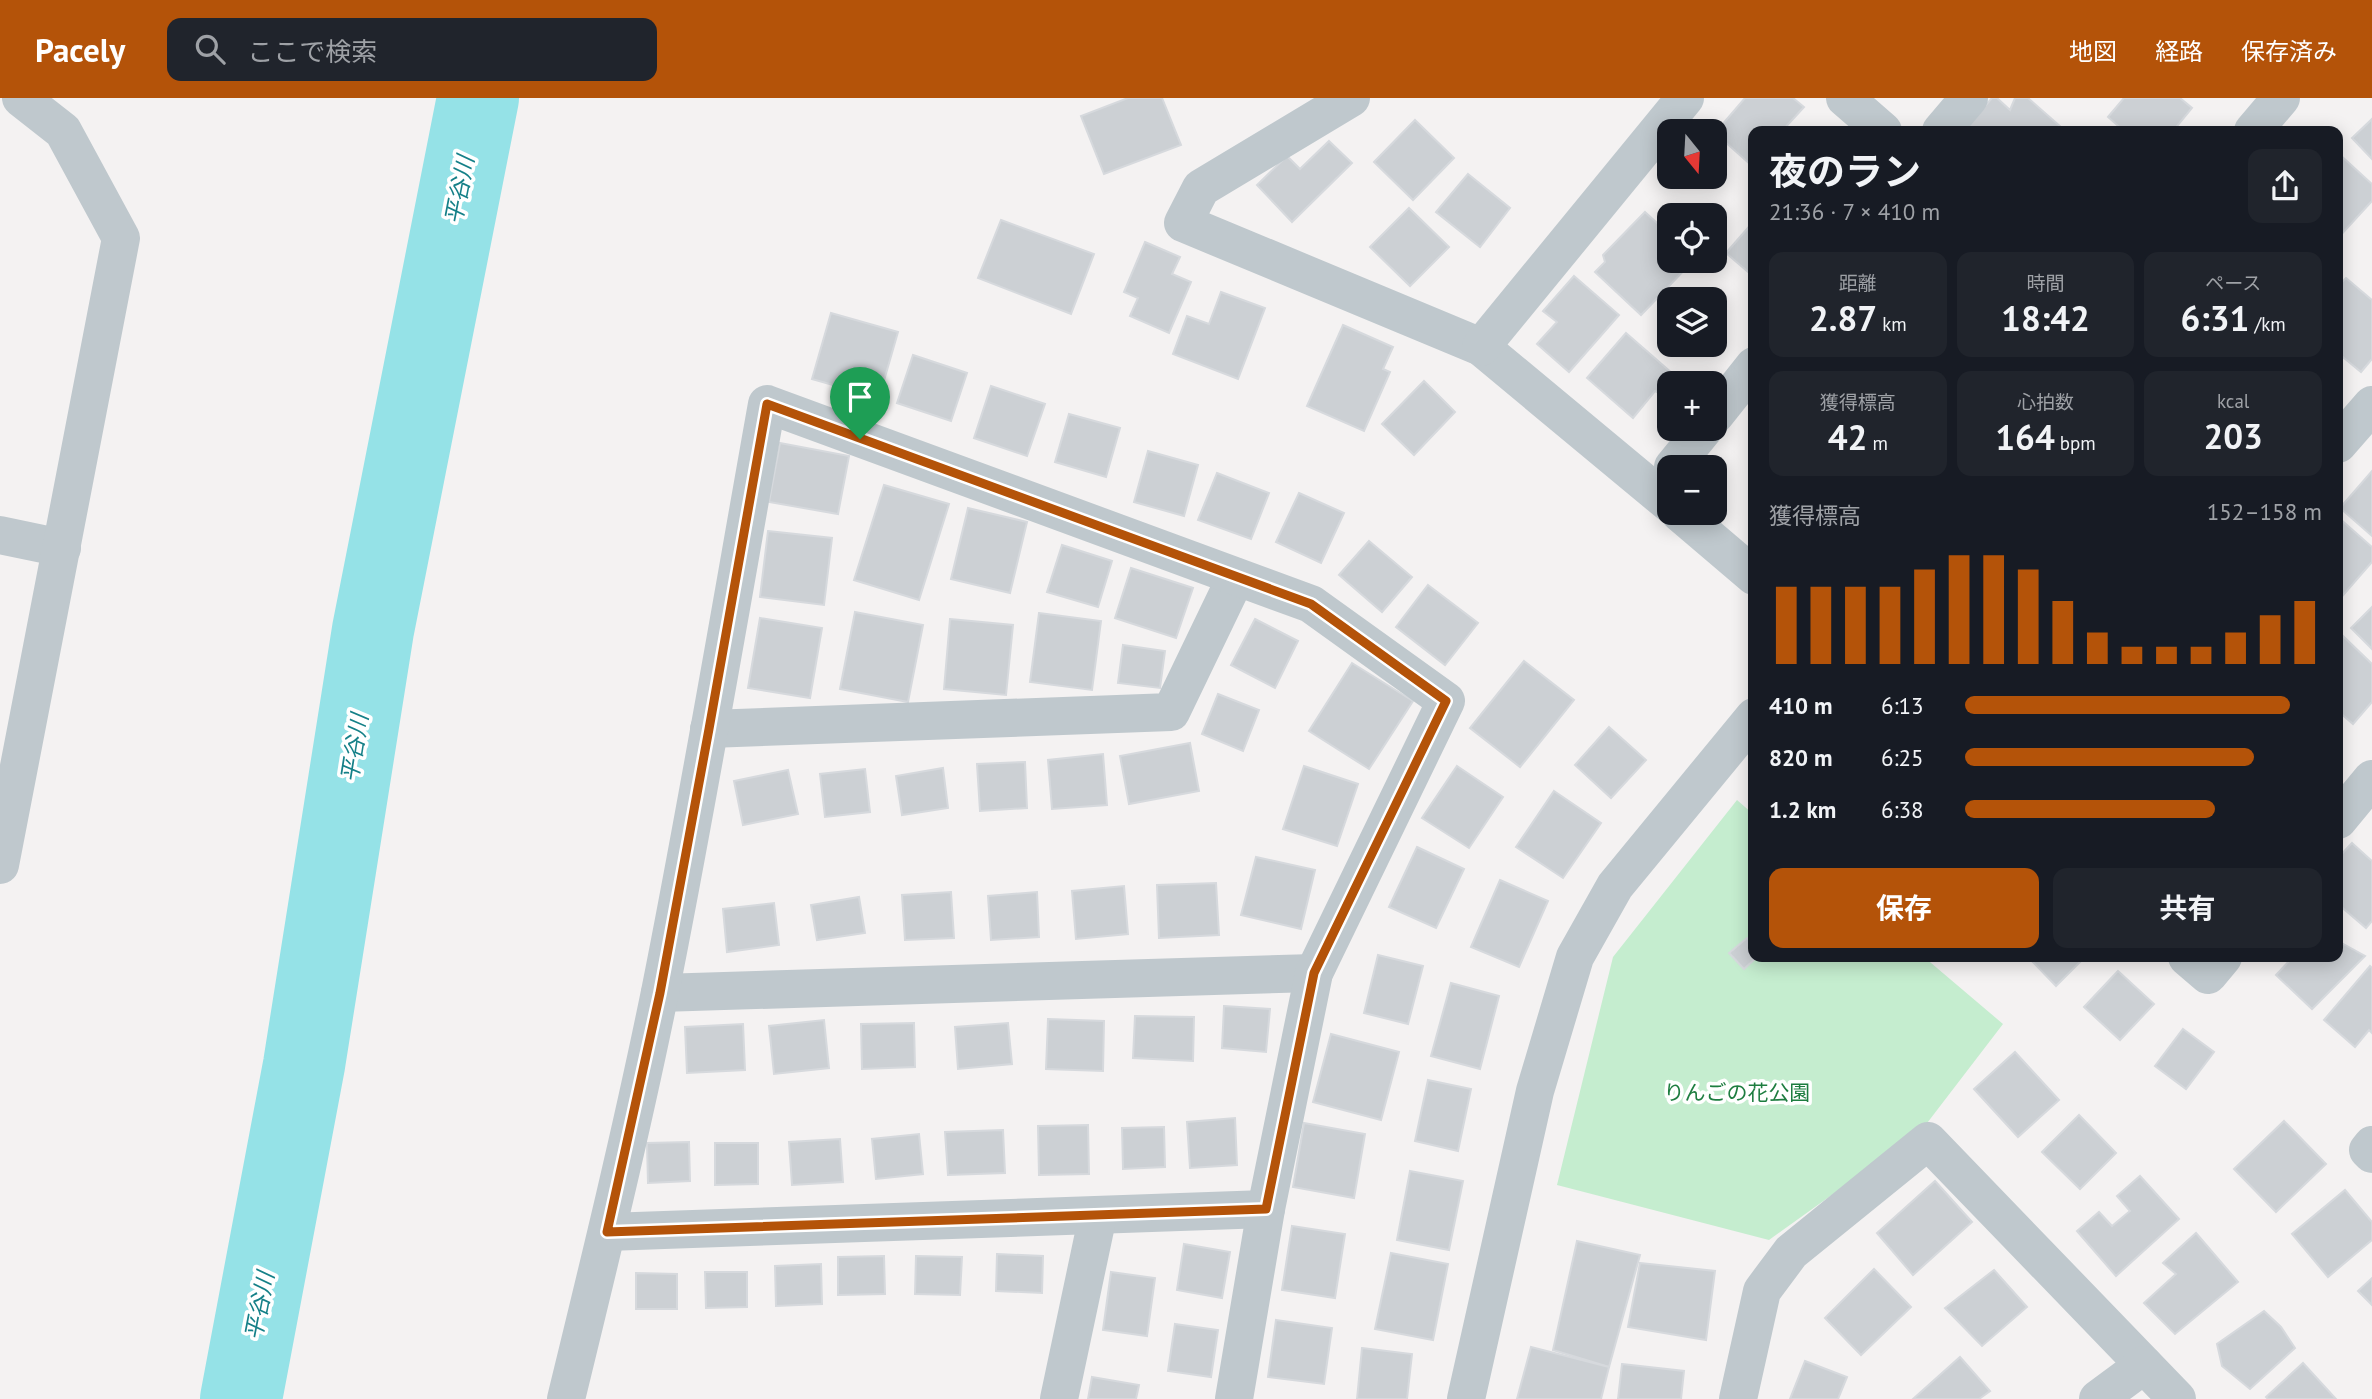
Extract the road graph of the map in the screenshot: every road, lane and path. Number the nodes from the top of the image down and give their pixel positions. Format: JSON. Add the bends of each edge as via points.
{"nodes":[{"id":1,"x":21,"y":98,"type":"edge"},
{"id":2,"x":1351,"y":98,"type":"edge"},
{"id":3,"x":1685,"y":98,"type":"edge"},
{"id":4,"x":1845,"y":98,"type":"edge"},
{"id":5,"x":1969,"y":98,"type":"edge"},
{"id":6,"x":2281,"y":98,"type":"edge"},
{"id":7,"x":1877,"y":126,"type":"edge"},
{"id":8,"x":1945,"y":126,"type":"edge"},
{"id":9,"x":2257,"y":126,"type":"edge"},
{"id":10,"x":1481,"y":347,"type":"junction"},
{"id":11,"x":1748,"y":374,"type":"edge"},
{"id":12,"x":1727,"y":400,"type":"edge"},
{"id":13,"x":2372,"y":405,"type":"edge"},
{"id":14,"x":2343,"y":438,"type":"edge"},
{"id":15,"x":1657,"y":480,"type":"edge"},
{"id":16,"x":1704,"y":525,"type":"edge"},
{"id":17,"x":0,"y":535,"type":"edge"},
{"id":18,"x":62,"y":548,"type":"junction"},
{"id":19,"x":1748,"y":570,"type":"edge"},
{"id":20,"x":1236,"y":577,"type":"junction"},
{"id":21,"x":1748,"y":724,"type":"edge"},
{"id":22,"x":709,"y":729,"type":"junction"},
{"id":23,"x":9,"y":775,"type":"edge"},
{"id":24,"x":2372,"y":779,"type":"edge"},
{"id":25,"x":2343,"y":814,"type":"edge"},
{"id":26,"x":0,"y":865,"type":"edge"},
{"id":27,"x":2194,"y":962,"type":"edge"},
{"id":28,"x":2219,"y":962,"type":"edge"},
{"id":29,"x":1314,"y":973,"type":"junction"},
{"id":30,"x":660,"y":993,"type":"junction"},
{"id":31,"x":2372,"y":1145,"type":"edge"},
{"id":32,"x":2372,"y":1154,"type":"edge"},
{"id":33,"x":1266,"y":1209,"type":"junction"},
{"id":34,"x":1098,"y":1215,"type":"junction"},
{"id":35,"x":607,"y":1232,"type":"junction"},
{"id":36,"x":2144,"y":1364,"type":"junction"},
{"id":37,"x":566,"y":1399,"type":"edge"},
{"id":38,"x":1059,"y":1399,"type":"edge"},
{"id":39,"x":1234,"y":1399,"type":"edge"},
{"id":40,"x":1466,"y":1399,"type":"edge"},
{"id":41,"x":1738,"y":1399,"type":"edge"},
{"id":42,"x":2098,"y":1399,"type":"edge"},
{"id":43,"x":2177,"y":1399,"type":"edge"}],
"edges":[{"from":1,"to":18,"type":"street","via":[[63,131],[121,238]]},
{"from":2,"to":10,"type":"street","via":[[1201,188],[1183,223]]},
{"from":3,"to":10,"type":"street"},
{"from":4,"to":7,"type":"street"},
{"from":5,"to":8,"type":"street"},
{"from":6,"to":9,"type":"street"},
{"from":10,"to":15,"type":"street"},
{"from":11,"to":12,"type":"street"},
{"from":13,"to":14,"type":"street"},
{"from":16,"to":19,"type":"street"},
{"from":17,"to":18,"type":"street"},
{"from":18,"to":23,"type":"street"},
{"from":20,"to":22,"type":"street","via":[[1171,712]]},
{"from":20,"to":22,"type":"street","via":[[767,404]]},
{"from":20,"to":29,"type":"street","via":[[1311,604],[1446,701]]},
{"from":21,"to":40,"type":"street","via":[[1615,886],[1575,957],[1535,1091]]},
{"from":22,"to":30,"type":"street"},
{"from":23,"to":26,"type":"street"},
{"from":24,"to":25,"type":"street"},
{"from":27,"to":28,"type":"street","via":[[2208,975]]},
{"from":29,"to":30,"type":"street"},
{"from":29,"to":33,"type":"street"},
{"from":30,"to":35,"type":"street"},
{"from":31,"to":32,"type":"street","via":[[2368,1150]]},
{"from":33,"to":34,"type":"street"},
{"from":33,"to":39,"type":"street"},
{"from":34,"to":35,"type":"street"},
{"from":34,"to":38,"type":"street"},
{"from":35,"to":37,"type":"street"},
{"from":36,"to":41,"type":"street","via":[[1928,1141],[1791,1252],[1762,1291]]},
{"from":36,"to":42,"type":"street"},
{"from":36,"to":43,"type":"street"}]}
